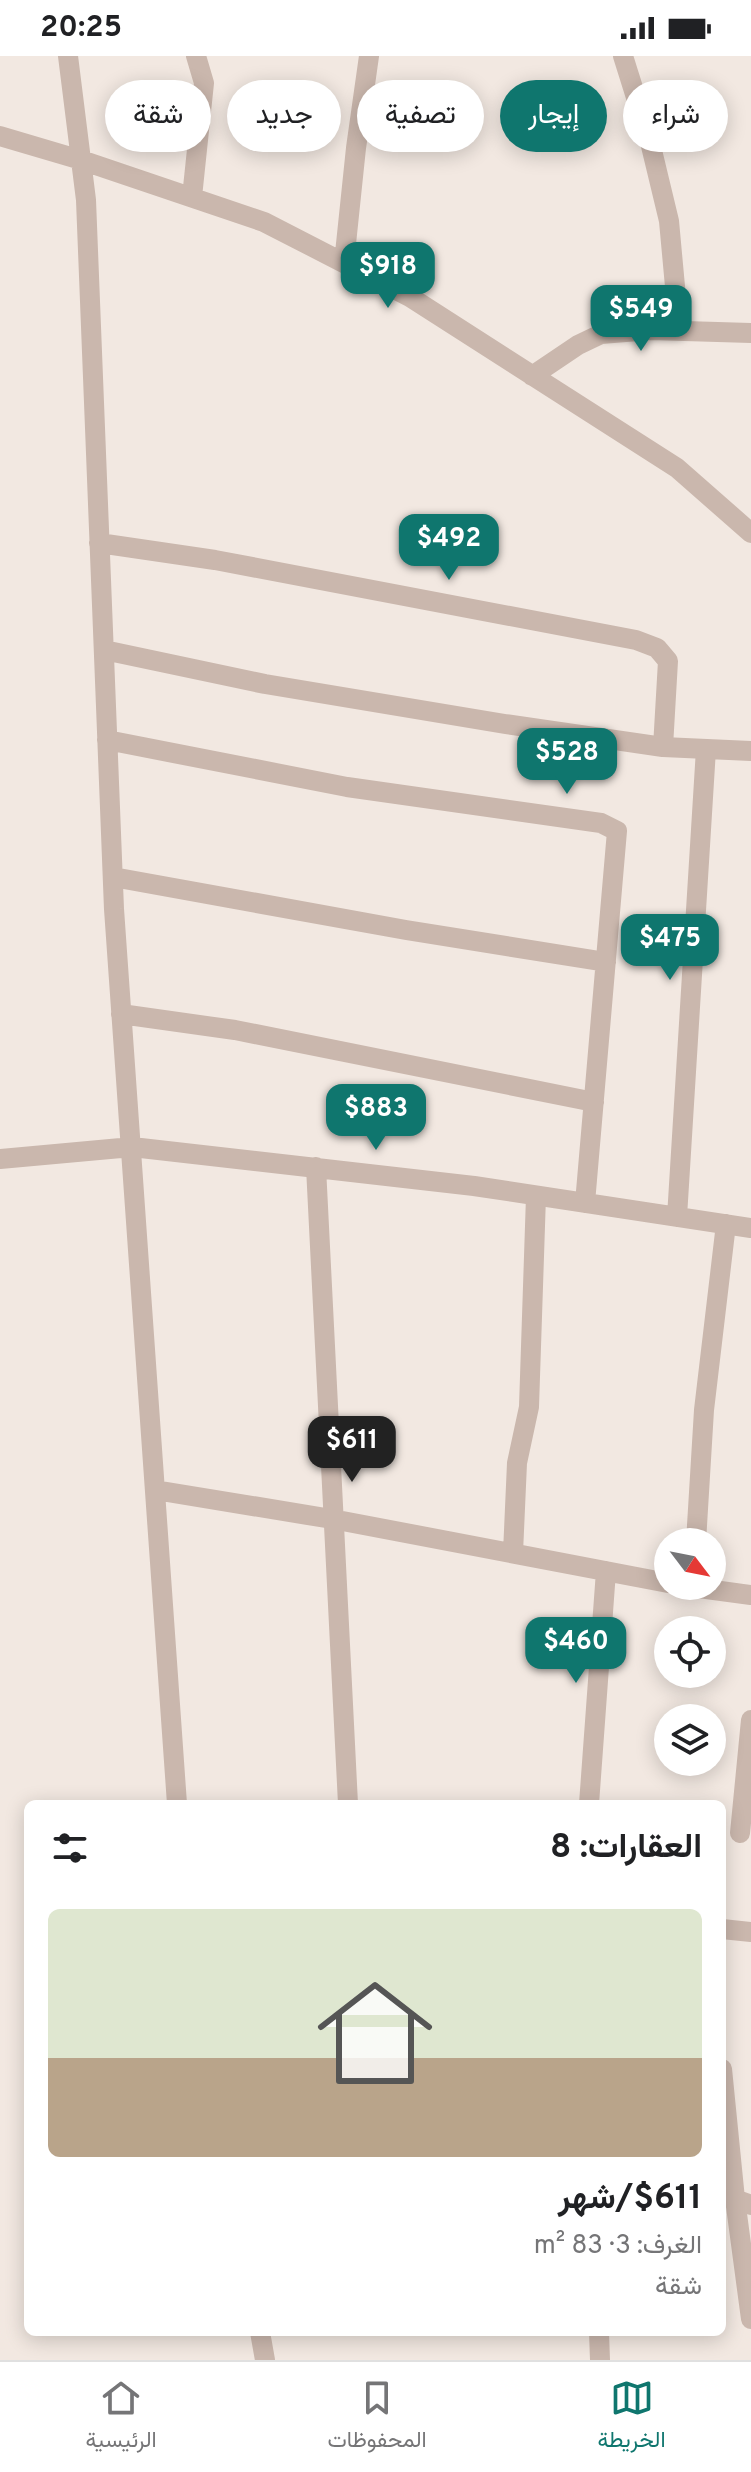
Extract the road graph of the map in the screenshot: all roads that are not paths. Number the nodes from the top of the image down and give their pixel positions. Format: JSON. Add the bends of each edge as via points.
{"nodes":[{"id":1,"x":68,"y":56,"type":"edge"},
{"id":2,"x":196,"y":56,"type":"edge"},
{"id":3,"x":369,"y":56,"type":"edge"},
{"id":4,"x":623,"y":56,"type":"edge"},
{"id":5,"x":0,"y":136,"type":"edge"},
{"id":6,"x":81,"y":160,"type":"junction"},
{"id":7,"x":192,"y":197,"type":"junction"},
{"id":8,"x":344,"y":263,"type":"junction"},
{"id":9,"x":679,"y":330,"type":"junction"},
{"id":10,"x":751,"y":333,"type":"edge"},
{"id":11,"x":532,"y":376,"type":"junction"},
{"id":12,"x":751,"y":533,"type":"edge"},
{"id":13,"x":99,"y":543,"type":"junction"},
{"id":14,"x":104,"y":650,"type":"junction"},
{"id":15,"x":107,"y":740,"type":"junction"},
{"id":16,"x":663,"y":747,"type":"junction"},
{"id":17,"x":706,"y":749,"type":"junction"},
{"id":18,"x":751,"y":751,"type":"edge"},
{"id":19,"x":113,"y":877,"type":"junction"},
{"id":20,"x":606,"y":962,"type":"junction"},
{"id":21,"x":121,"y":1014,"type":"junction"},
{"id":22,"x":594,"y":1102,"type":"junction"},
{"id":23,"x":132,"y":1147,"type":"junction"},
{"id":24,"x":0,"y":1159,"type":"edge"},
{"id":25,"x":316,"y":1167,"type":"junction"},
{"id":26,"x":536,"y":1196,"type":"junction"},
{"id":27,"x":585,"y":1203,"type":"junction"},
{"id":28,"x":677,"y":1217,"type":"junction"},
{"id":29,"x":726,"y":1224,"type":"junction"},
{"id":30,"x":751,"y":1228,"type":"edge"},
{"id":31,"x":155,"y":1490,"type":"junction"},
{"id":32,"x":332,"y":1519,"type":"junction"},
{"id":33,"x":697,"y":1528,"type":"edge"},
{"id":34,"x":513,"y":1553,"type":"junction"},
{"id":35,"x":606,"y":1571,"type":"junction"},
{"id":36,"x":654,"y":1580,"type":"edge"},
{"id":37,"x":726,"y":1592,"type":"edge"},
{"id":38,"x":751,"y":1595,"type":"edge"},
{"id":39,"x":751,"y":1720,"type":"edge"},
{"id":40,"x":177,"y":1800,"type":"edge"},
{"id":41,"x":348,"y":1800,"type":"edge"},
{"id":42,"x":589,"y":1800,"type":"edge"},
{"id":43,"x":740,"y":1833,"type":"dead end"},
{"id":44,"x":726,"y":1929,"type":"edge"},
{"id":45,"x":751,"y":1932,"type":"edge"},
{"id":46,"x":726,"y":2094,"type":"edge"},
{"id":47,"x":743,"y":2202,"type":"edge"},
{"id":48,"x":751,"y":2319,"type":"edge"},
{"id":49,"x":261,"y":2336,"type":"edge"},
{"id":50,"x":599,"y":2336,"type":"edge"},
{"id":51,"x":265,"y":2360,"type":"edge"},
{"id":52,"x":600,"y":2360,"type":"edge"}],
"edges":[{"from":1,"to":6,"type":"street"},
{"from":2,"to":7,"type":"street","via":[[204,83]]},
{"from":3,"to":8,"type":"street"},
{"from":4,"to":9,"type":"street","via":[[669,221]]},
{"from":5,"to":6,"type":"street"},
{"from":6,"to":7,"type":"street"},
{"from":6,"to":13,"type":"street"},
{"from":7,"to":8,"type":"street","via":[[264,222]]},
{"from":8,"to":11,"type":"street","via":[[410,297]]},
{"from":9,"to":10,"type":"street"},
{"from":9,"to":11,"type":"street","via":[[601,334]]},
{"from":11,"to":12,"type":"street","via":[[677,468]]},
{"from":13,"to":14,"type":"street"},
{"from":13,"to":16,"type":"street","via":[[636,640],[657,648],[668,661]]},
{"from":14,"to":15,"type":"street"},
{"from":14,"to":16,"type":"street","via":[[280,687]]},
{"from":15,"to":19,"type":"street"},
{"from":15,"to":20,"type":"street","via":[[347,787],[601,823],[617,831],[618,840]]},
{"from":16,"to":17,"type":"street"},
{"from":17,"to":18,"type":"street"},
{"from":17,"to":28,"type":"street"},
{"from":19,"to":20,"type":"street"},
{"from":19,"to":21,"type":"street"},
{"from":20,"to":22,"type":"street"},
{"from":21,"to":22,"type":"street","via":[[235,1030]]},
{"from":21,"to":23,"type":"street"},
{"from":22,"to":27,"type":"street"},
{"from":23,"to":24,"type":"street"},
{"from":23,"to":25,"type":"street"},
{"from":23,"to":31,"type":"street"},
{"from":25,"to":26,"type":"street"},
{"from":25,"to":32,"type":"street"},
{"from":26,"to":27,"type":"street"},
{"from":26,"to":34,"type":"street","via":[[529,1407],[517,1463]]},
{"from":27,"to":28,"type":"street"},
{"from":28,"to":29,"type":"street"},
{"from":29,"to":30,"type":"street"},
{"from":29,"to":33,"type":"street","via":[[704,1410]]},
{"from":31,"to":32,"type":"street"},
{"from":31,"to":40,"type":"street"},
{"from":32,"to":34,"type":"street"},
{"from":32,"to":41,"type":"street"},
{"from":34,"to":35,"type":"street"},
{"from":35,"to":36,"type":"street"},
{"from":35,"to":42,"type":"street"},
{"from":37,"to":38,"type":"street"},
{"from":39,"to":43,"type":"street"},
{"from":44,"to":45,"type":"street"},
{"from":46,"to":47,"type":"street"},
{"from":47,"to":48,"type":"street"},
{"from":49,"to":51,"type":"street"},
{"from":50,"to":52,"type":"street"}]}
